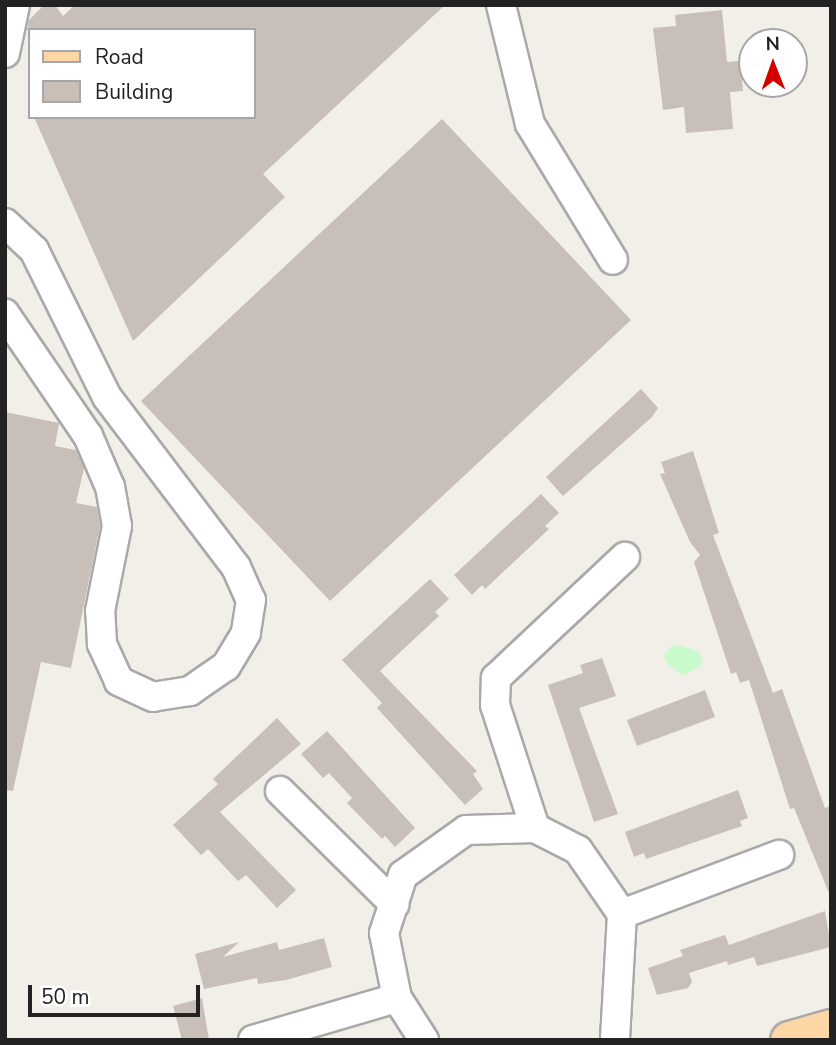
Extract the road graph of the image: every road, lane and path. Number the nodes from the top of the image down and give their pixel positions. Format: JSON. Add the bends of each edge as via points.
{"nodes":[{"id":1,"x":15,"y":5,"type":"edge"},
{"id":2,"x":501,"y":5,"type":"edge"},
{"id":3,"x":5,"y":53,"type":"edge"},
{"id":4,"x":5,"y":223,"type":"edge"},
{"id":5,"x":613,"y":260,"type":"dead end"},
{"id":6,"x":5,"y":314,"type":"edge"},
{"id":7,"x":625,"y":557,"type":"dead end"},
{"id":8,"x":280,"y":791,"type":"dead end"},
{"id":9,"x":535,"y":828,"type":"junction"},
{"id":10,"x":779,"y":855,"type":"dead end"},
{"id":11,"x":394,"y":904,"type":"junction"},
{"id":12,"x":622,"y":915,"type":"junction"},
{"id":13,"x":397,"y":998,"type":"junction"},
{"id":14,"x":831,"y":1028,"type":"edge"},
{"id":15,"x":253,"y":1040,"type":"edge"},
{"id":16,"x":424,"y":1040,"type":"edge"},
{"id":17,"x":615,"y":1040,"type":"edge"},
{"id":18,"x":789,"y":1040,"type":"edge"}],
"edges":[{"from":1,"to":3,"type":"street"},
{"from":2,"to":5,"type":"street","via":[[530,124]]},
{"from":4,"to":6,"type":"street","via":[[34,250],[107,397],[236,567],[251,600],[246,633],[226,666],[190,691],[153,697],[119,681],[102,644],[100,611],[117,526],[110,487],[88,436]]},
{"from":7,"to":9,"type":"street","via":[[496,678],[495,705]]},
{"from":8,"to":11,"type":"street"},
{"from":9,"to":11,"type":"street","via":[[466,830],[403,876]]},
{"from":9,"to":12,"type":"street","via":[[578,850]]},
{"from":10,"to":12,"type":"street"},
{"from":11,"to":13,"type":"street","via":[[384,933]]},
{"from":12,"to":17,"type":"street"},
{"from":13,"to":15,"type":"street"},
{"from":13,"to":16,"type":"street"},
{"from":14,"to":18,"type":"main road"}]}
